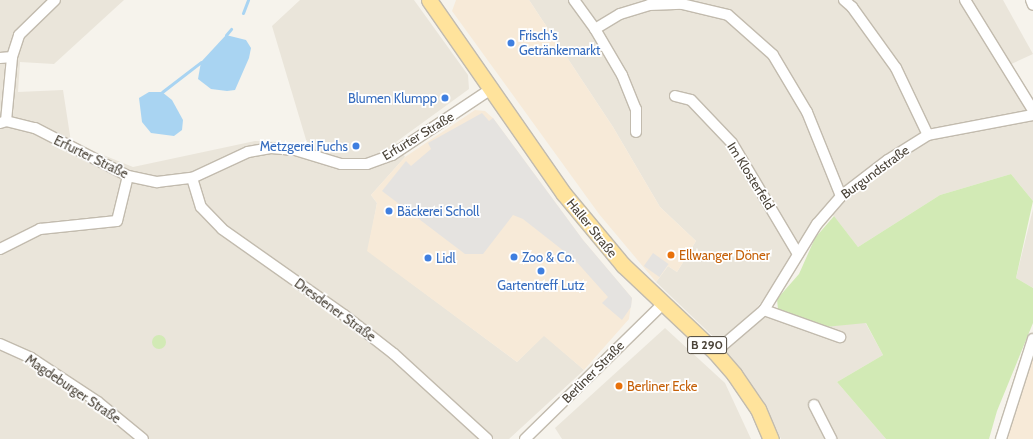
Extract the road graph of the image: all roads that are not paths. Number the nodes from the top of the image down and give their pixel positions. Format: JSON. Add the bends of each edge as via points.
{"nodes":[{"id":1,"x":55,"y":0,"type":"edge"},
{"id":2,"x":429,"y":0,"type":"edge"},
{"id":3,"x":574,"y":0,"type":"edge"},
{"id":4,"x":844,"y":0,"type":"edge"},
{"id":5,"x":965,"y":0,"type":"edge"},
{"id":6,"x":1030,"y":0,"type":"edge"},
{"id":7,"x":1033,"y":5,"type":"edge"},
{"id":8,"x":595,"y":29,"type":"junction"},
{"id":9,"x":12,"y":57,"type":"junction"},
{"id":10,"x":0,"y":58,"type":"edge"},
{"id":11,"x":491,"y":89,"type":"junction"},
{"id":12,"x":675,"y":96,"type":"dead end"},
{"id":13,"x":1033,"y":110,"type":"edge"},
{"id":14,"x":1033,"y":115,"type":"edge"},
{"id":15,"x":3,"y":122,"type":"edge"},
{"id":16,"x":636,"y":132,"type":"dead end"},
{"id":17,"x":928,"y":135,"type":"junction"},
{"id":18,"x":128,"y":176,"type":"junction"},
{"id":19,"x":192,"y":178,"type":"junction"},
{"id":20,"x":840,"y":196,"type":"junction"},
{"id":21,"x":0,"y":249,"type":"edge"},
{"id":22,"x":798,"y":254,"type":"junction"},
{"id":23,"x":662,"y":305,"type":"junction"},
{"id":24,"x":764,"y":310,"type":"junction"},
{"id":25,"x":840,"y":337,"type":"dead end"},
{"id":26,"x":1033,"y":339,"type":"edge"},
{"id":27,"x":0,"y":344,"type":"edge"},
{"id":28,"x":715,"y":352,"type":"junction"},
{"id":29,"x":814,"y":405,"type":"dead end"},
{"id":30,"x":143,"y":439,"type":"edge"},
{"id":31,"x":487,"y":439,"type":"edge"},
{"id":32,"x":525,"y":439,"type":"edge"},
{"id":33,"x":771,"y":439,"type":"edge"},
{"id":34,"x":831,"y":439,"type":"edge"},
{"id":35,"x":1001,"y":439,"type":"edge"}],
"edges":[{"from":1,"to":9,"type":"street","via":[[19,35]]},
{"from":2,"to":11,"type":"main road","name":"Haller Straße","number":"B 290"},
{"from":3,"to":8,"type":"street"},
{"from":4,"to":17,"type":"street","via":[[852,7],[896,68]]},
{"from":5,"to":13,"type":"street"},
{"from":6,"to":7,"type":"street"},
{"from":8,"to":16,"type":"street","via":[[625,81],[636,109]]},
{"from":8,"to":20,"type":"street","via":[[620,14],[649,4],[682,4],[728,15],[773,55],[807,112]]},
{"from":9,"to":10,"type":"street"},
{"from":9,"to":15,"type":"street"},
{"from":11,"to":19,"type":"street","name":"Erfurter Straße","via":[[392,155],[367,164],[341,164],[296,150],[271,148],[248,152]]},
{"from":11,"to":23,"type":"main road","name":"Haller Straße","number":"B 290","via":[[564,194],[623,265]]},
{"from":12,"to":22,"type":"street","name":"Im Klosterfeld","via":[[691,100],[732,143]]},
{"from":14,"to":17,"type":"street","name":"Burgundstraße"},
{"from":15,"to":18,"type":"street","name":"Erfurter Straße","via":[[35,128]]},
{"from":17,"to":20,"type":"street","name":"Burgundstraße","via":[[888,160]]},
{"from":18,"to":19,"type":"street","name":"Erfurter Straße","via":[[157,182]]},
{"from":18,"to":21,"type":"street","via":[[118,220],[40,229]]},
{"from":19,"to":31,"type":"street","name":"Dresdener Straße","via":[[201,207],[222,228],[394,354]]},
{"from":20,"to":22,"type":"street","name":"Burgundstraße","via":[[817,224]]},
{"from":22,"to":24,"type":"street","name":"Burgundstraße"},
{"from":23,"to":28,"type":"main road","name":"Haller Straße","number":"B 290"},
{"from":23,"to":32,"type":"street","name":"Berliner Straße"},
{"from":24,"to":25,"type":"street"},
{"from":24,"to":28,"type":"street","name":"Burgundstraße"},
{"from":26,"to":35,"type":"street"},
{"from":27,"to":30,"type":"street","name":"Magdeburger Straße","via":[[31,358],[98,402]]},
{"from":28,"to":33,"type":"main road","name":"Haller Straße","number":"B 290","via":[[747,391]]},
{"from":29,"to":34,"type":"street"}]}
